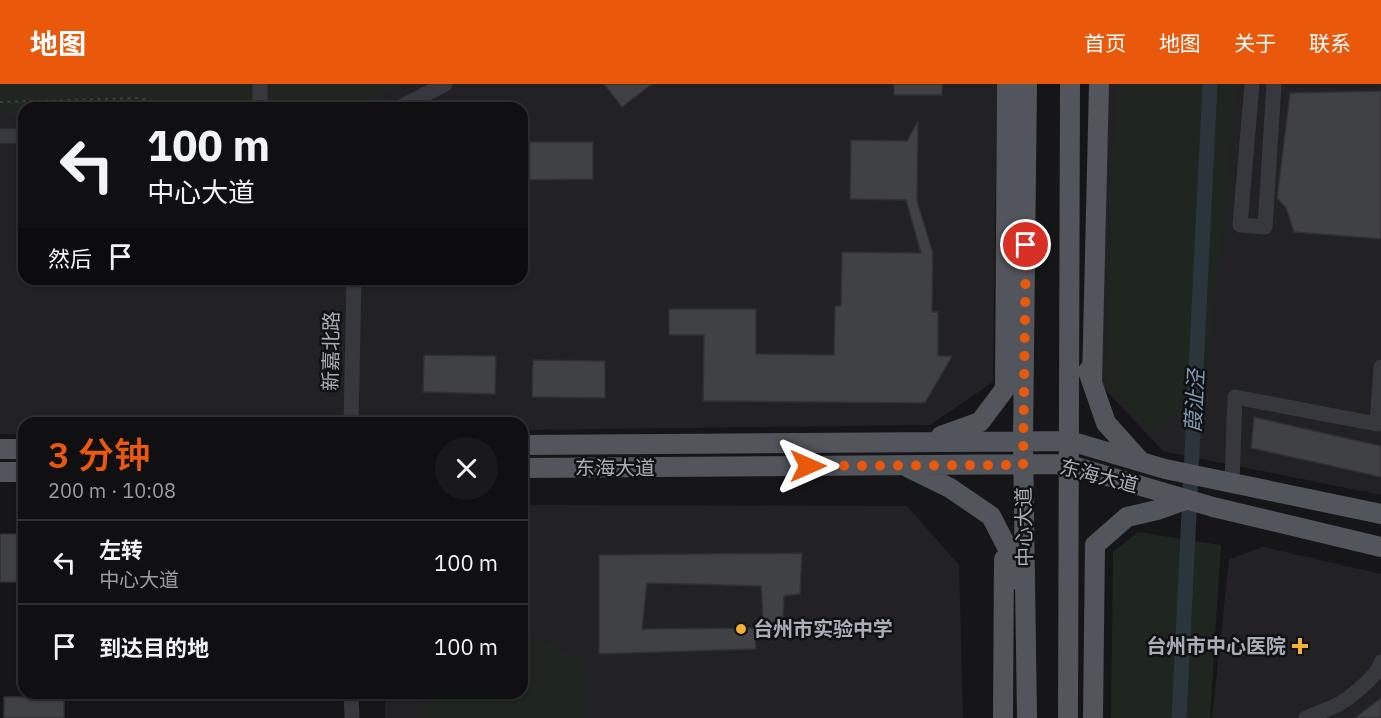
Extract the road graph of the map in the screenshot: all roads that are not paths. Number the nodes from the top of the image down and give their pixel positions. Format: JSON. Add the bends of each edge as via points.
{"nodes":[{"id":1,"x":260,"y":84,"type":"edge"},
{"id":2,"x":445,"y":84,"type":"edge"},
{"id":3,"x":1007,"y":84,"type":"edge"},
{"id":4,"x":1027,"y":84,"type":"edge"},
{"id":5,"x":1070,"y":84,"type":"edge"},
{"id":6,"x":1099,"y":84,"type":"edge"},
{"id":7,"x":1252,"y":84,"type":"edge"},
{"id":8,"x":1274,"y":84,"type":"edge"},
{"id":9,"x":260,"y":102,"type":"edge"},
{"id":10,"x":410,"y":102,"type":"edge"},
{"id":11,"x":0,"y":136,"type":"edge"},
{"id":12,"x":18,"y":136,"type":"edge"},
{"id":13,"x":354,"y":285,"type":"edge"},
{"id":14,"x":1070,"y":323,"type":"junction"},
{"id":15,"x":1024,"y":361,"type":"junction"},
{"id":16,"x":1381,"y":368,"type":"edge"},
{"id":17,"x":1092,"y":382,"type":"junction"},
{"id":18,"x":1005,"y":388,"type":"junction"},
{"id":19,"x":351,"y":417,"type":"edge"},
{"id":20,"x":1023,"y":441,"type":"junction"},
{"id":21,"x":1070,"y":441,"type":"junction"},
{"id":22,"x":914,"y":442,"type":"junction"},
{"id":23,"x":528,"y":445,"type":"edge"},
{"id":24,"x":0,"y":449,"type":"edge"},
{"id":25,"x":18,"y":449,"type":"edge"},
{"id":26,"x":1141,"y":462,"type":"junction"},
{"id":27,"x":1023,"y":465,"type":"junction"},
{"id":28,"x":1069,"y":465,"type":"junction"},
{"id":29,"x":903,"y":466,"type":"junction"},
{"id":30,"x":528,"y":468,"type":"edge"},
{"id":31,"x":0,"y":472,"type":"edge"},
{"id":32,"x":18,"y":472,"type":"edge"},
{"id":33,"x":1232,"y":483,"type":"junction"},
{"id":34,"x":1186,"y":500,"type":"junction"},
{"id":35,"x":1381,"y":514,"type":"edge"},
{"id":36,"x":1004,"y":541,"type":"junction"},
{"id":37,"x":1381,"y":547,"type":"edge"},
{"id":38,"x":1025,"y":614,"type":"junction"},
{"id":39,"x":1381,"y":665,"type":"edge"},
{"id":40,"x":1094,"y":696,"type":"junction"},
{"id":41,"x":351,"y":699,"type":"edge"},
{"id":42,"x":351,"y":718,"type":"edge"},
{"id":43,"x":1003,"y":718,"type":"edge"},
{"id":44,"x":1027,"y":718,"type":"edge"},
{"id":45,"x":1068,"y":718,"type":"edge"},
{"id":46,"x":1088,"y":718,"type":"edge"},
{"id":47,"x":1093,"y":718,"type":"edge"},
{"id":48,"x":1306,"y":718,"type":"edge"}],
"edges":[{"from":1,"to":9,"type":"street"},
{"from":2,"to":10,"type":"street"},
{"from":3,"to":18,"type":"main road"},
{"from":4,"to":15,"type":"main road","name":"中心大道"},
{"from":5,"to":14,"type":"main road"},
{"from":6,"to":17,"type":"main road"},
{"from":7,"to":8,"type":"street","via":[[1240,225],[1265,227]]},
{"from":11,"to":12,"type":"street"},
{"from":13,"to":19,"type":"street","name":"新嘉北路"},
{"from":14,"to":17,"type":"main road"},
{"from":14,"to":21,"type":"main road"},
{"from":15,"to":18,"type":"main road"},
{"from":15,"to":20,"type":"main road","name":"中心大道"},
{"from":16,"to":33,"type":"street","via":[[1377,424],[1235,398]]},
{"from":17,"to":26,"type":"main road","via":[[1106,423]]},
{"from":18,"to":22,"type":"main road","via":[[980,422]]},
{"from":20,"to":21,"type":"main road","name":"东海大道"},
{"from":20,"to":22,"type":"main road","name":"东海大道"},
{"from":20,"to":27,"type":"main road","name":"中心大道"},
{"from":21,"to":26,"type":"main road","name":"东海大道"},
{"from":21,"to":28,"type":"main road"},
{"from":22,"to":23,"type":"main road","name":"东海大道"},
{"from":24,"to":25,"type":"main road"},
{"from":26,"to":33,"type":"main road","name":"东海大道"},
{"from":27,"to":28,"type":"main road","name":"东海大道"},
{"from":27,"to":29,"type":"main road","name":"东海大道"},
{"from":27,"to":38,"type":"main road","name":"中心大道"},
{"from":28,"to":34,"type":"main road","name":"东海大道"},
{"from":28,"to":45,"type":"main road"},
{"from":29,"to":30,"type":"main road","name":"东海大道"},
{"from":29,"to":36,"type":"main road","via":[[950,488],[991,516]]},
{"from":31,"to":32,"type":"main road"},
{"from":33,"to":35,"type":"main road","name":"东海大道"},
{"from":34,"to":37,"type":"main road","name":"东海大道"},
{"from":34,"to":40,"type":"main road","via":[[1127,517],[1095,545]]},
{"from":36,"to":38,"type":"main road"},
{"from":36,"to":43,"type":"main road"},
{"from":38,"to":44,"type":"main road","name":"中心大道"},
{"from":39,"to":48,"type":"street","via":[[1363,686],[1336,706]]},
{"from":40,"to":46,"type":"main road"},
{"from":40,"to":47,"type":"main road"},
{"from":41,"to":42,"type":"street"}]}
